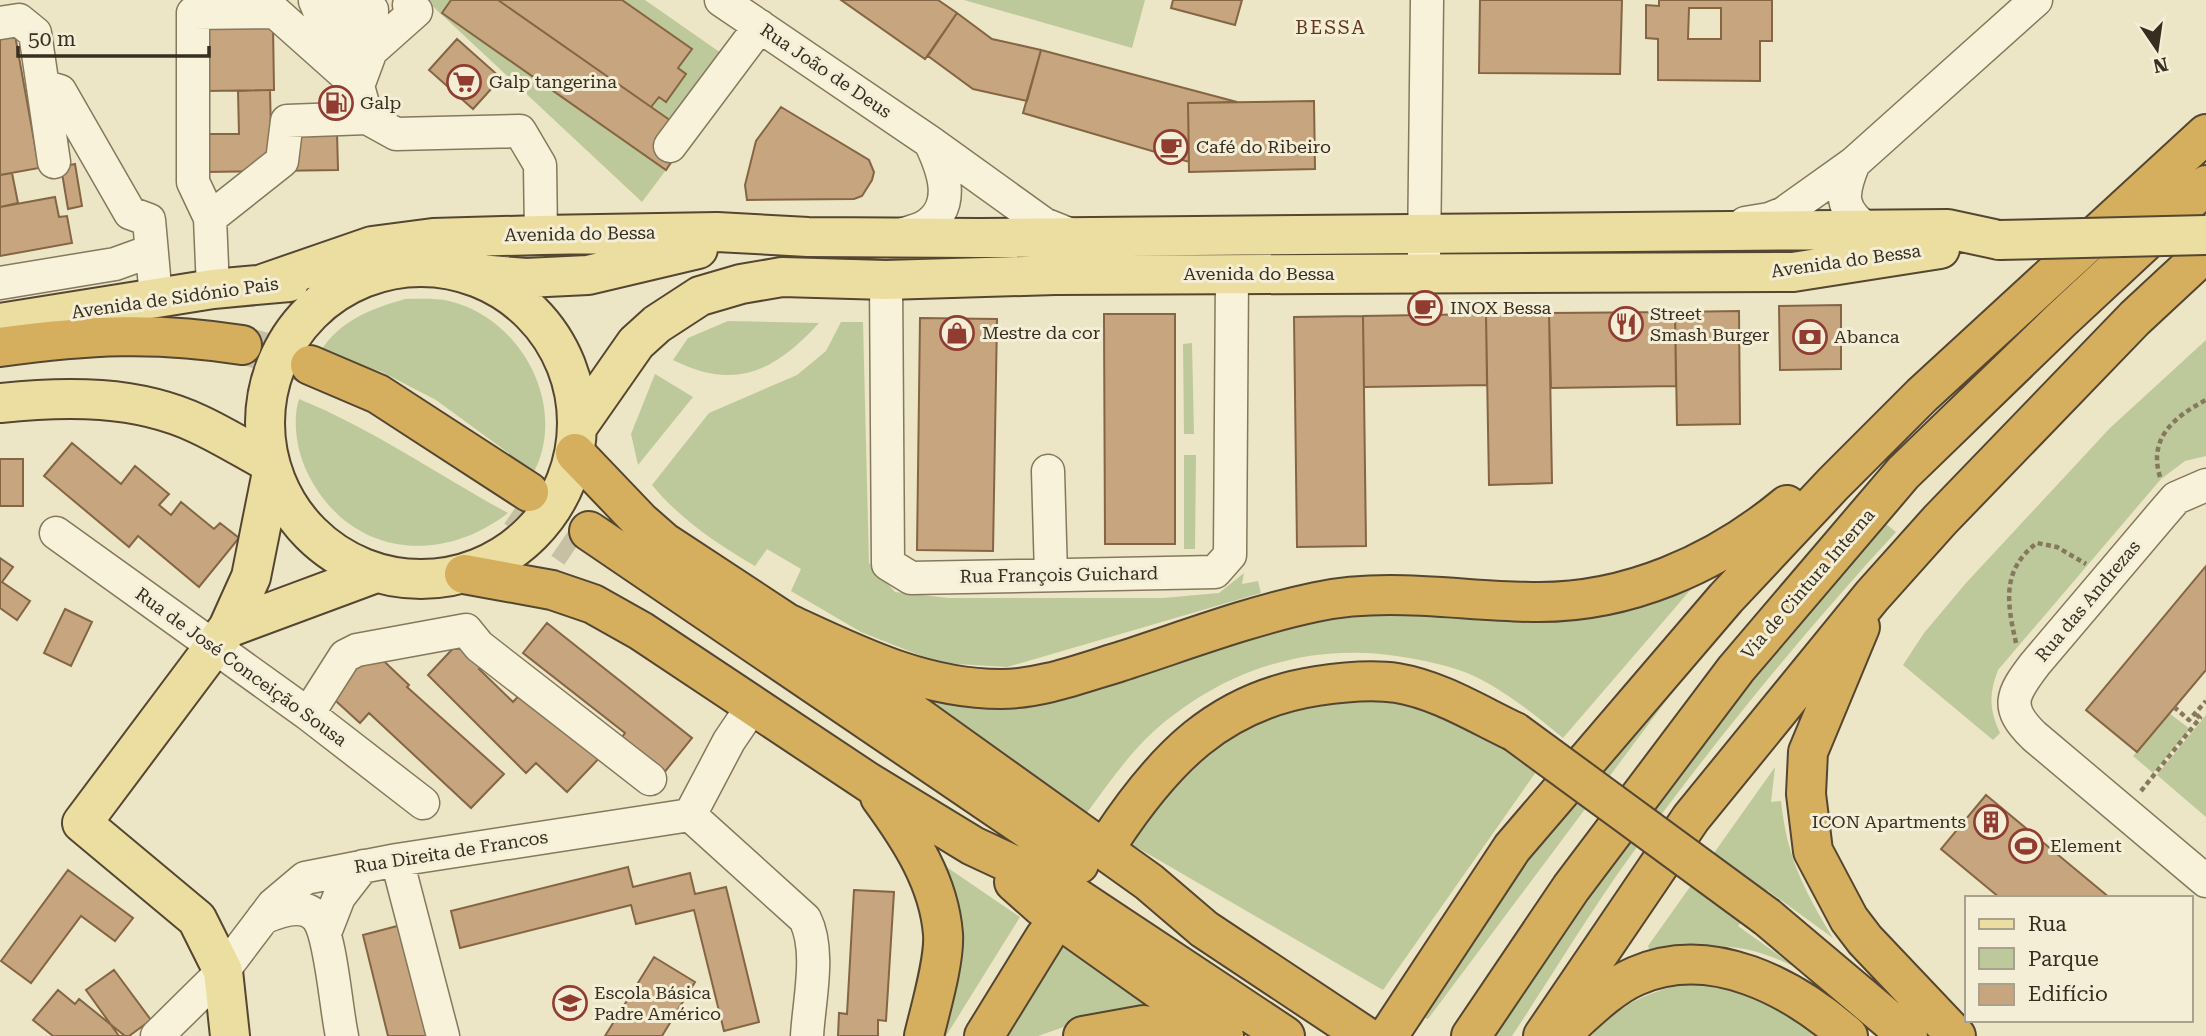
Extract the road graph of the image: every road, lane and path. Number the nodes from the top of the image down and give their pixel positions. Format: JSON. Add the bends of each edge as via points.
{"nodes":[{"id":1,"x":317,"y":0,"type":"edge"},
{"id":2,"x":361,"y":0,"type":"edge"},
{"id":3,"x":722,"y":0,"type":"edge"},
{"id":4,"x":1427,"y":0,"type":"edge"},
{"id":5,"x":2036,"y":0,"type":"edge"},
{"id":6,"x":409,"y":5,"type":"dead end"},
{"id":7,"x":275,"y":12,"type":"junction"},
{"id":8,"x":0,"y":23,"type":"edge"},
{"id":9,"x":760,"y":26,"type":"junction"},
{"id":10,"x":371,"y":51,"type":"junction"},
{"id":11,"x":43,"y":86,"type":"junction"},
{"id":12,"x":358,"y":86,"type":"junction"},
{"id":13,"x":367,"y":118,"type":"junction"},
{"id":14,"x":2206,"y":134,"type":"edge"},
{"id":15,"x":930,"y":142,"type":"junction"},
{"id":16,"x":670,"y":146,"type":"dead end"},
{"id":17,"x":54,"y":162,"type":"dead end"},
{"id":18,"x":1854,"y":163,"type":"junction"},
{"id":19,"x":2206,"y":185,"type":"edge"},
{"id":20,"x":210,"y":218,"type":"junction"},
{"id":21,"x":1727,"y":229,"type":"junction"},
{"id":22,"x":1868,"y":230,"type":"junction"},
{"id":23,"x":1424,"y":233,"type":"junction"},
{"id":24,"x":541,"y":234,"type":"junction"},
{"id":25,"x":2206,"y":235,"type":"edge"},
{"id":26,"x":897,"y":236,"type":"junction"},
{"id":27,"x":1075,"y":236,"type":"junction"},
{"id":28,"x":808,"y":237,"type":"junction"},
{"id":29,"x":1999,"y":240,"type":"junction"},
{"id":30,"x":402,"y":241,"type":"junction"},
{"id":31,"x":151,"y":251,"type":"junction"},
{"id":32,"x":2206,"y":252,"type":"edge"},
{"id":33,"x":455,"y":272,"type":"junction"},
{"id":34,"x":1424,"y":274,"type":"junction"},
{"id":35,"x":1232,"y":275,"type":"junction"},
{"id":36,"x":358,"y":277,"type":"junction"},
{"id":37,"x":886,"y":280,"type":"junction"},
{"id":38,"x":0,"y":283,"type":"edge"},
{"id":39,"x":265,"y":283,"type":"junction"},
{"id":40,"x":213,"y":289,"type":"junction"},
{"id":41,"x":156,"y":298,"type":"junction"},
{"id":42,"x":0,"y":323,"type":"edge"},
{"id":43,"x":0,"y":347,"type":"edge"},
{"id":44,"x":0,"y":369,"type":"edge"},
{"id":45,"x":307,"y":375,"type":"tunnel mouth"},
{"id":46,"x":2206,"y":400,"type":"edge"},
{"id":47,"x":0,"y":403,"type":"edge"},
{"id":48,"x":576,"y":440,"type":"junction"},
{"id":49,"x":271,"y":467,"type":"junction"},
{"id":50,"x":1048,"y":471,"type":"dead end"},
{"id":51,"x":1833,"y":484,"type":"junction"},
{"id":52,"x":2206,"y":485,"type":"edge"},
{"id":53,"x":2176,"y":498,"type":"junction"},
{"id":54,"x":522,"y":500,"type":"tunnel mouth"},
{"id":55,"x":57,"y":533,"type":"dead end"},
{"id":56,"x":376,"y":573,"type":"junction"},
{"id":57,"x":464,"y":574,"type":"junction"},
{"id":58,"x":1051,"y":575,"type":"junction"},
{"id":59,"x":2107,"y":579,"type":"junction"},
{"id":60,"x":1872,"y":596,"type":"junction"},
{"id":61,"x":787,"y":623,"type":"junction"},
{"id":62,"x":221,"y":637,"type":"junction"},
{"id":63,"x":2035,"y":664,"type":"junction"},
{"id":64,"x":2206,"y":701,"type":"edge"},
{"id":65,"x":752,"y":707,"type":"junction"},
{"id":66,"x":2174,"y":707,"type":"dead end"},
{"id":67,"x":2195,"y":713,"type":"junction"},
{"id":68,"x":307,"y":714,"type":"junction"},
{"id":69,"x":650,"y":779,"type":"dead end"},
{"id":70,"x":868,"y":782,"type":"junction"},
{"id":71,"x":423,"y":803,"type":"dead end"},
{"id":72,"x":2124,"y":812,"type":"junction"},
{"id":73,"x":690,"y":814,"type":"junction"},
{"id":74,"x":1111,"y":839,"type":"dead end"},
{"id":75,"x":973,"y":846,"type":"junction"},
{"id":76,"x":397,"y":860,"type":"junction"},
{"id":77,"x":363,"y":866,"type":"junction"},
{"id":78,"x":2206,"y":881,"type":"edge"},
{"id":79,"x":1059,"y":886,"type":"junction"},
{"id":80,"x":263,"y":918,"type":"junction"},
{"id":81,"x":1204,"y":929,"type":"junction"},
{"id":82,"x":324,"y":933,"type":"junction"},
{"id":83,"x":1045,"y":937,"type":"dead end"},
{"id":84,"x":223,"y":971,"type":"junction"},
{"id":85,"x":1355,"y":1029,"type":"edge"},
{"id":86,"x":158,"y":1036,"type":"edge"},
{"id":87,"x":230,"y":1036,"type":"edge"},
{"id":88,"x":342,"y":1036,"type":"edge"},
{"id":89,"x":443,"y":1036,"type":"edge"},
{"id":90,"x":807,"y":1036,"type":"edge"},
{"id":91,"x":923,"y":1036,"type":"edge"},
{"id":92,"x":984,"y":1036,"type":"edge"},
{"id":93,"x":1083,"y":1036,"type":"edge"},
{"id":94,"x":1190,"y":1036,"type":"edge"},
{"id":95,"x":1223,"y":1036,"type":"edge"},
{"id":96,"x":1284,"y":1036,"type":"edge"},
{"id":97,"x":1388,"y":1036,"type":"edge"},
{"id":98,"x":1471,"y":1036,"type":"edge"},
{"id":99,"x":1543,"y":1036,"type":"edge"},
{"id":100,"x":1559,"y":1036,"type":"edge"},
{"id":101,"x":1848,"y":1036,"type":"edge"},
{"id":102,"x":1908,"y":1036,"type":"edge"},
{"id":103,"x":1956,"y":1036,"type":"edge"}],
"edges":[{"from":1,"to":7,"type":"street"},
{"from":1,"to":10,"type":"street","via":[[342,7],[361,22]]},
{"from":2,"to":10,"type":"street","via":[[372,10]]},
{"from":3,"to":9,"type":"street","name":"Rua João de Deus"},
{"from":4,"to":23,"type":"street"},
{"from":5,"to":18,"type":"street"},
{"from":6,"to":10,"type":"street","via":[[416,12]]},
{"from":7,"to":12,"type":"street"},
{"from":7,"to":20,"type":"street","via":[[193,13],[193,182]]},
{"from":8,"to":11,"type":"street","via":[[19,20],[35,33]]},
{"from":9,"to":15,"type":"street","name":"Rua João de Deus"},
{"from":9,"to":16,"type":"street"},
{"from":10,"to":12,"type":"street"},
{"from":11,"to":17,"type":"street"},
{"from":11,"to":31,"type":"street","via":[[60,91],[130,213],[149,220]]},
{"from":12,"to":13,"type":"street"},
{"from":13,"to":20,"type":"street","via":[[287,121],[282,161]]},
{"from":13,"to":24,"type":"street","via":[[396,134],[520,131],[540,165]]},
{"from":14,"to":51,"type":"highway","via":[[1922,395]]},
{"from":15,"to":26,"type":"street","via":[[944,169],[945,198],[924,227]]},
{"from":15,"to":27,"type":"street","name":"Rua João de Deus","via":[[1044,224]]},
{"from":18,"to":21,"type":"street","via":[[1784,213]]},
{"from":18,"to":22,"type":"street","via":[[1845,185],[1845,205],[1853,219]]},
{"from":19,"to":98,"type":"highway","name":"Via de Cintura Interna","via":[[1895,484],[1736,669],[1571,888]]},
{"from":20,"to":40,"type":"street"},
{"from":21,"to":22,"type":"main road","name":"Avenida do Bessa","via":[[1741,233]]},
{"from":21,"to":23,"type":"main road","name":"Avenida do Bessa"},
{"from":22,"to":29,"type":"main road","name":"Avenida do Bessa","via":[[1948,229]]},
{"from":23,"to":27,"type":"main road","name":"Avenida do Bessa"},
{"from":23,"to":34,"type":"street"},
{"from":24,"to":28,"type":"main road","name":"Avenida do Bessa","via":[[717,232]]},
{"from":24,"to":30,"type":"main road","name":"Avenida do Bessa"},
{"from":25,"to":29,"type":"main road","name":"Avenida do Bessa","bridge":true},
{"from":26,"to":27,"type":"main road","name":"Avenida do Bessa"},
{"from":26,"to":28,"type":"main road","name":"Avenida do Bessa"},
{"from":28,"to":33,"type":"main road","name":"Avenida do Bessa","via":[[685,251],[588,275],[526,278]]},
{"from":29,"to":34,"type":"main road","name":"Avenida do Bessa","via":[[1793,272]]},
{"from":30,"to":36,"type":"main road"},
{"from":30,"to":39,"type":"main road","name":"Avenida do Bessa","via":[[372,246]]},
{"from":31,"to":38,"type":"street","via":[[115,264]]},
{"from":31,"to":41,"type":"street"},
{"from":32,"to":60,"type":"highway","via":[[2134,318]]},
{"from":33,"to":36,"type":"main road","name":"Avenida de Sidónio Pais","via":[[434,268]]},
{"from":33,"to":48,"type":"main road","via":[[511,296],[553,340],[575,396]]},
{"from":34,"to":35,"type":"main road","name":"Avenida do Bessa"},
{"from":35,"to":37,"type":"main road","name":"Avenida do Bessa"},
{"from":35,"to":58,"type":"street","name":"Rua François Guichard","via":[[1230,555],[1215,572]]},
{"from":36,"to":39,"type":"main road","name":"Avenida de Sidónio Pais"},
{"from":36,"to":49,"type":"main road","via":[[304,320],[275,370],[266,430]]},
{"from":37,"to":48,"type":"main road","name":"Avenida do Bessa","via":[[782,277],[700,296],[636,343]]},
{"from":37,"to":58,"type":"street","name":"Rua François Guichard","via":[[888,564],[911,578]]},
{"from":39,"to":40,"type":"main road","name":"Avenida de Sidónio Pais"},
{"from":40,"to":41,"type":"main road","name":"Avenida de Sidónio Pais"},
{"from":41,"to":42,"type":"main road","name":"Avenida de Sidónio Pais"},
{"from":43,"to":44,"type":"highway","via":[[97,335],[151,334],[240,356],[120,355]]},
{"from":45,"to":54,"type":"highway"},
{"from":46,"to":53,"type":"path","via":[[2183,412],[2161,438],[2155,461],[2161,479]]},
{"from":47,"to":49,"type":"main road","via":[[78,398],[130,404],[198,424]]},
{"from":48,"to":57,"type":"main road","via":[[567,481],[537,529],[491,564]]},
{"from":48,"to":61,"type":"highway","via":[[640,521],[664,542]]},
{"from":49,"to":56,"type":"main road","via":[[302,525],[349,562]]},
{"from":49,"to":62,"type":"main road","via":[[251,577]]},
{"from":50,"to":58,"type":"street"},
{"from":51,"to":61,"type":"highway","via":[[1799,495],[1756,531],[1716,555],[1625,592],[1533,603],[1389,594],[1349,596],[1044,683],[1004,689],[899,674]]},
{"from":51,"to":97,"type":"highway","via":[[1726,598],[1512,848]]},
{"from":52,"to":53,"type":"street","name":"Rua das Andrezas"},
{"from":53,"to":59,"type":"street","name":"Rua das Andrezas"},
{"from":55,"to":62,"type":"street","name":"Rua de José Conceição Sousa"},
{"from":56,"to":57,"type":"main road","via":[[405,579]]},
{"from":56,"to":62,"type":"main road"},
{"from":57,"to":65,"type":"highway","via":[[552,590],[593,604]]},
{"from":59,"to":63,"type":"street","name":"Rua das Andrezas"},
{"from":59,"to":63,"type":"path","via":[[2057,547],[2036,542],[2021,555],[2009,581],[2013,630],[2017,647]]},
{"from":60,"to":99,"type":"highway","via":[[1691,818]]},
{"from":60,"to":103,"type":"highway","via":[[1808,752],[1806,794],[1813,851],[1865,940]]},
{"from":61,"to":81,"type":"highway","via":[[1149,882]]},
{"from":62,"to":68,"type":"street","name":"Rua de José Conceição Sousa"},
{"from":62,"to":84,"type":"main road","via":[[82,823],[197,919]]},
{"from":63,"to":72,"type":"street","name":"Rua das Andrezas","via":[[2017,688],[2013,707],[2019,722]]},
{"from":64,"to":67,"type":"path"},
{"from":65,"to":70,"type":"highway"},
{"from":65,"to":73,"type":"street"},
{"from":66,"to":67,"type":"path","via":[[2189,720]]},
{"from":67,"to":72,"type":"path","via":[[2200,718]]},
{"from":68,"to":69,"type":"street","via":[[345,656],[369,647],[466,630],[479,646]]},
{"from":68,"to":71,"type":"street","name":"Rua de José Conceição Sousa"},
{"from":70,"to":75,"type":"highway"},
{"from":70,"to":91,"type":"highway","via":[[908,834],[931,881],[943,936]]},
{"from":72,"to":78,"type":"street"},
{"from":73,"to":76,"type":"street","name":"Rua Direita de Francos"},
{"from":73,"to":90,"type":"street","via":[[805,919],[813,947]]},
{"from":74,"to":102,"type":"highway","bridge":true,"via":[[1137,800],[1197,736],[1241,708],[1288,691],[1345,682],[1397,683],[1437,695],[1515,732],[1767,917]]},
{"from":75,"to":79,"type":"highway"},
{"from":75,"to":95,"type":"highway","via":[[1041,906]]},
{"from":76,"to":77,"type":"street","name":"Rua Direita de Francos"},
{"from":76,"to":89,"type":"street"},
{"from":77,"to":80,"type":"street","name":"Rua Direita de Francos","via":[[305,878]]},
{"from":77,"to":82,"type":"street","via":[[339,897]]},
{"from":79,"to":81,"type":"highway","via":[[984,824],[582,540],[1132,900]]},
{"from":79,"to":96,"type":"highway"},
{"from":80,"to":82,"type":"street","via":[[282,909],[301,909],[317,917]]},
{"from":80,"to":84,"type":"street","name":"Rua Direita de Francos"},
{"from":81,"to":85,"type":"highway"},
{"from":82,"to":88,"type":"street"},
{"from":83,"to":92,"type":"highway"},
{"from":84,"to":86,"type":"street","name":"Rua Direita de Francos"},
{"from":84,"to":87,"type":"main road"},
{"from":93,"to":94,"type":"highway","via":[[1143,1025]]},
{"from":100,"to":101,"type":"highway","via":[[1636,976],[1685,965],[1730,968],[1769,982]]}]}
